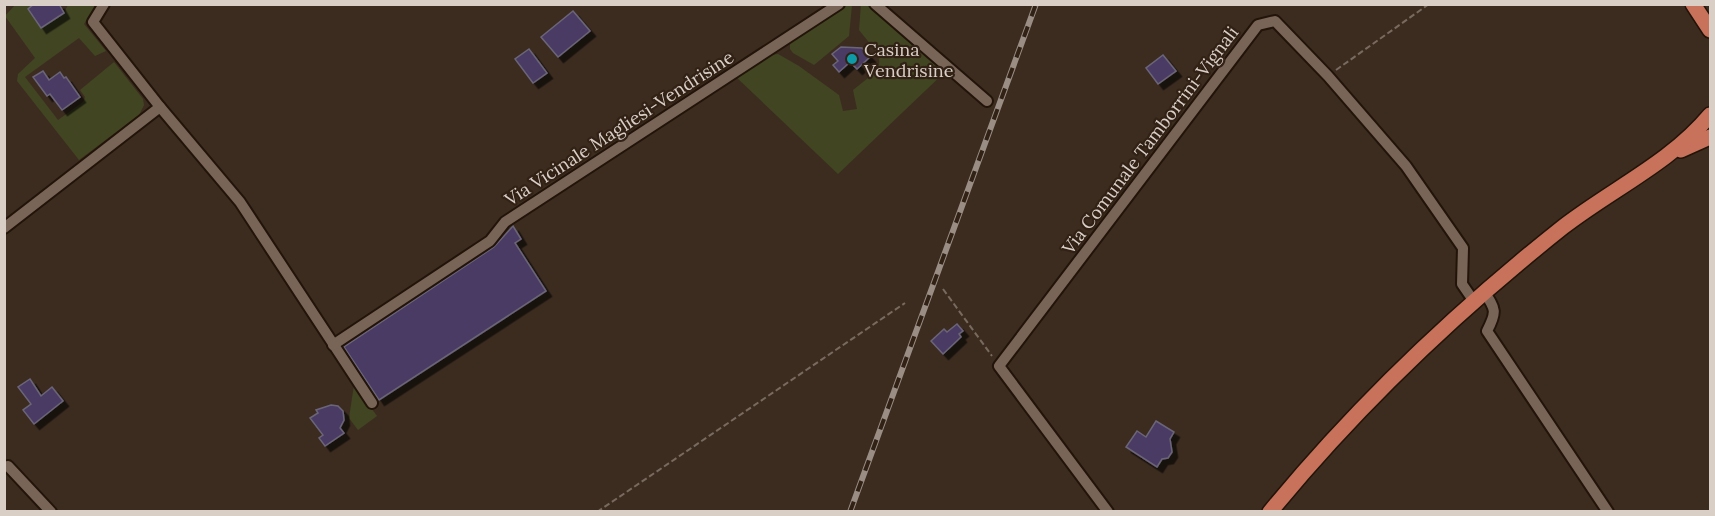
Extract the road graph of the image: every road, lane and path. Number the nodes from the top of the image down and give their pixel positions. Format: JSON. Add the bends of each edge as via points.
{"nodes":[{"id":1,"x":104,"y":4,"type":"edge"},
{"id":2,"x":839,"y":4,"type":"edge"},
{"id":3,"x":875,"y":4,"type":"edge"},
{"id":4,"x":1429,"y":4,"type":"edge"},
{"id":5,"x":1693,"y":4,"type":"edge"},
{"id":6,"x":1701,"y":4,"type":"edge"},
{"id":7,"x":1710,"y":13,"type":"edge"},
{"id":8,"x":1710,"y":30,"type":"edge"},
{"id":9,"x":1328,"y":76,"type":"junction"},
{"id":10,"x":987,"y":101,"type":"dead end"},
{"id":11,"x":160,"y":107,"type":"junction"},
{"id":12,"x":1710,"y":114,"type":"edge"},
{"id":13,"x":1710,"y":137,"type":"edge"},
{"id":14,"x":1670,"y":154,"type":"junction"},
{"id":15,"x":4,"y":228,"type":"edge"},
{"id":16,"x":943,"y":289,"type":"dead end"},
{"id":17,"x":1478,"y":296,"type":"junction"},
{"id":18,"x":906,"y":303,"type":"dead end"},
{"id":19,"x":333,"y":345,"type":"junction"},
{"id":20,"x":999,"y":366,"type":"junction"},
{"id":21,"x":372,"y":403,"type":"dead end"},
{"id":22,"x":6,"y":466,"type":"edge"},
{"id":23,"x":51,"y":512,"type":"edge"},
{"id":24,"x":597,"y":512,"type":"edge"},
{"id":25,"x":1108,"y":512,"type":"edge"},
{"id":26,"x":1270,"y":512,"type":"edge"},
{"id":27,"x":1608,"y":512,"type":"edge"}],
"edges":[{"from":1,"to":11,"type":"street","via":[[93,22]]},
{"from":2,"to":19,"type":"street","name":"Via Vicinale Magliesi-Vendrisine","via":[[505,222],[490,241]]},
{"from":3,"to":10,"type":"street"},
{"from":4,"to":9,"type":"path"},
{"from":5,"to":8,"type":"main road"},
{"from":6,"to":7,"type":"main road"},
{"from":9,"to":17,"type":"street","name":"Via Comunale Tamborrini-Vignali","via":[[1406,166],[1463,248],[1462,284]]},
{"from":9,"to":20,"type":"street","name":"Via Comunale Tamborrini-Vignali","via":[[1275,21],[1257,25]]},
{"from":11,"to":15,"type":"street"},
{"from":11,"to":19,"type":"street","via":[[240,202]]},
{"from":12,"to":14,"type":"main road"},
{"from":13,"to":14,"type":"main road"},
{"from":14,"to":17,"type":"main road","via":[[1566,225]]},
{"from":16,"to":20,"type":"path"},
{"from":17,"to":26,"type":"main road","via":[[1388,381]]},
{"from":17,"to":27,"type":"street","name":"Via Comunale Tamborrini-Vignali","via":[[1493,305],[1495,316],[1487,331]]},
{"from":18,"to":24,"type":"path"},
{"from":19,"to":21,"type":"street"},
{"from":20,"to":25,"type":"street"},
{"from":22,"to":23,"type":"street"}]}
